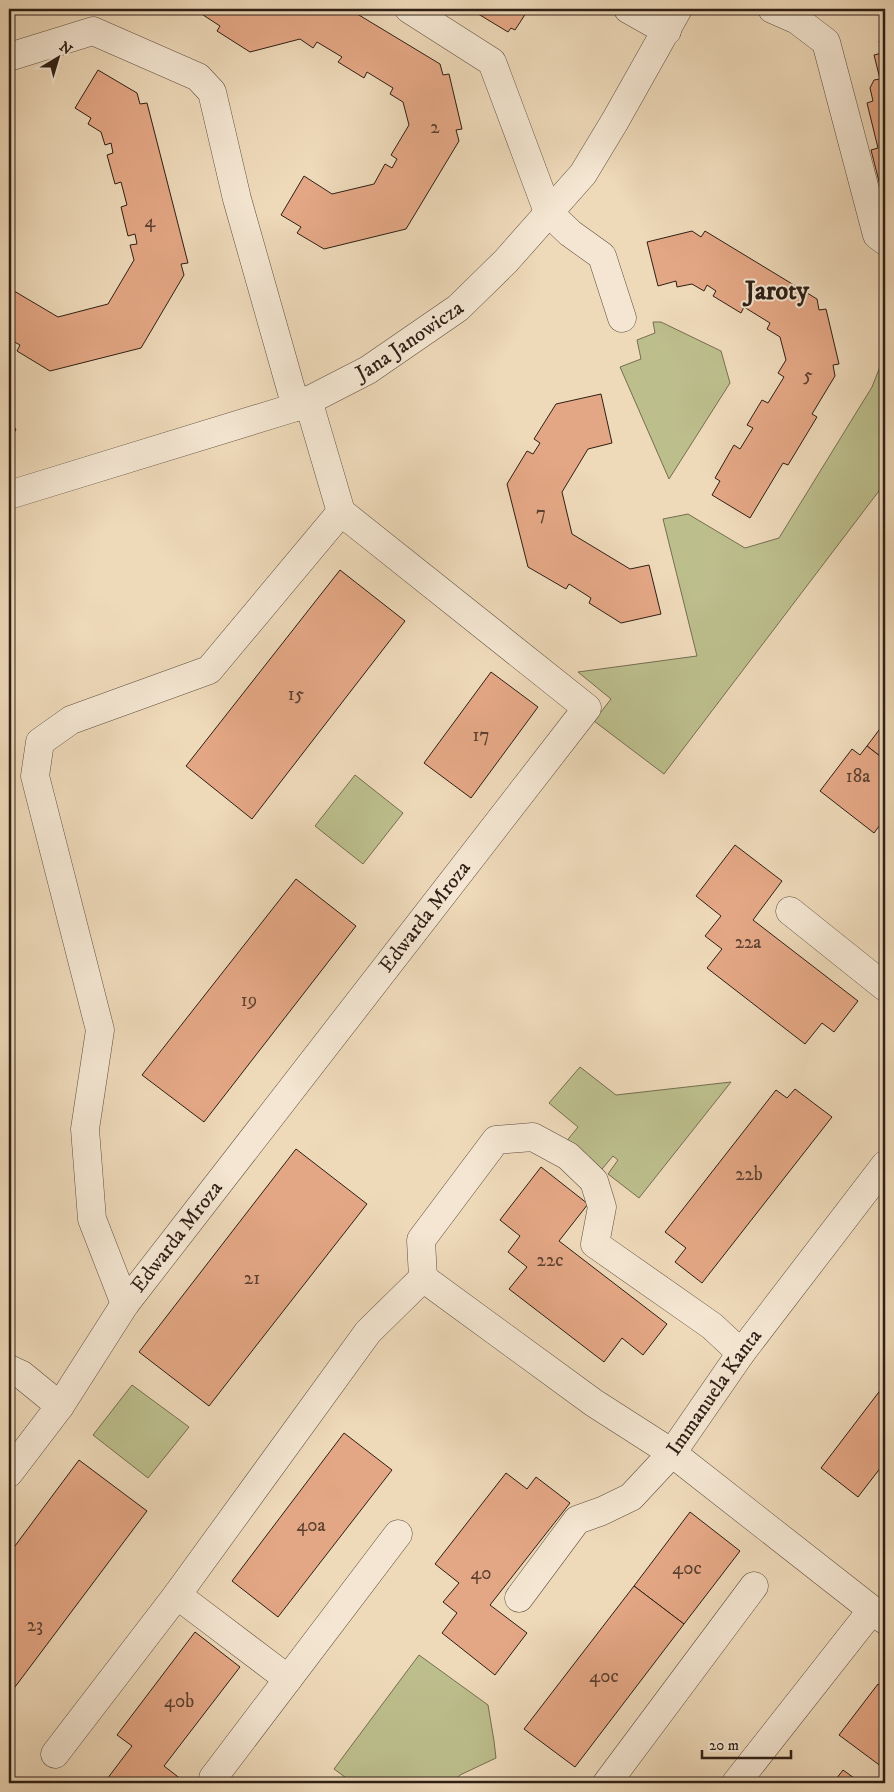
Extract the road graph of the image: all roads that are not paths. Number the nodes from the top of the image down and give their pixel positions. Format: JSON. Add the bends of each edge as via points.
{"nodes":[{"id":1,"x":409,"y":9,"type":"edge"},
{"id":2,"x":628,"y":9,"type":"edge"},
{"id":3,"x":772,"y":9,"type":"edge"},
{"id":4,"x":672,"y":20,"type":"edge"},
{"id":5,"x":9,"y":57,"type":"edge"},
{"id":6,"x":548,"y":212,"type":"junction"},
{"id":7,"x":885,"y":241,"type":"edge"},
{"id":8,"x":622,"y":318,"type":"dead end"},
{"id":9,"x":302,"y":404,"type":"junction"},
{"id":10,"x":9,"y":495,"type":"edge"},
{"id":11,"x":342,"y":512,"type":"junction"},
{"id":12,"x":790,"y":910,"type":"dead end"},
{"id":13,"x":885,"y":986,"type":"edge"},
{"id":14,"x":885,"y":1165,"type":"edge"},
{"id":15,"x":423,"y":1278,"type":"junction"},
{"id":16,"x":125,"y":1304,"type":"junction"},
{"id":17,"x":741,"y":1353,"type":"junction"},
{"id":18,"x":9,"y":1369,"type":"edge"},
{"id":19,"x":60,"y":1406,"type":"junction"},
{"id":20,"x":672,"y":1453,"type":"junction"},
{"id":21,"x":9,"y":1473,"type":"edge"},
{"id":22,"x":398,"y":1534,"type":"dead end"},
{"id":23,"x":754,"y":1586,"type":"dead end"},
{"id":24,"x":177,"y":1595,"type":"junction"},
{"id":25,"x":519,"y":1598,"type":"dead end"},
{"id":26,"x":879,"y":1615,"type":"edge"},
{"id":27,"x":288,"y":1679,"type":"junction"},
{"id":28,"x":55,"y":1754,"type":"dead end"},
{"id":29,"x":213,"y":1778,"type":"dead end"},
{"id":30,"x":607,"y":1783,"type":"edge"},
{"id":31,"x":736,"y":1783,"type":"edge"}],
"edges":[{"from":1,"to":6,"type":"street","via":[[492,62]]},
{"from":2,"to":4,"type":"street"},
{"from":3,"to":7,"type":"street","via":[[796,20],[826,42],[877,235]]},
{"from":4,"to":6,"type":"street","name":"Jana Janowicza","via":[[582,174]]},
{"from":5,"to":9,"type":"street","via":[[93,31],[198,77],[212,92],[237,199]]},
{"from":6,"to":8,"type":"street","via":[[602,256]]},
{"from":6,"to":9,"type":"street","name":"Jana Janowicza","via":[[506,261],[458,308],[368,370]]},
{"from":9,"to":10,"type":"street","name":"Jana Janowicza"},
{"from":9,"to":11,"type":"street"},
{"from":11,"to":16,"type":"street","via":[[209,670],[71,720],[40,742],[35,776],[100,1030],[85,1129],[92,1219]]},
{"from":11,"to":16,"type":"street","name":"Edwarda Mroza","via":[[587,708]]},
{"from":12,"to":13,"type":"street"},
{"from":14,"to":17,"type":"street","name":"Immanuela Kanta"},
{"from":15,"to":17,"type":"street","via":[[421,1240],[496,1140],[533,1137],[568,1156],[594,1181],[602,1207],[596,1244],[712,1326]]},
{"from":15,"to":20,"type":"street","via":[[594,1403]]},
{"from":15,"to":24,"type":"street","via":[[368,1332]]},
{"from":16,"to":19,"type":"street","name":"Edwarda Mroza"},
{"from":17,"to":20,"type":"street","name":"Immanuela Kanta"},
{"from":18,"to":19,"type":"street","via":[[22,1375]]},
{"from":19,"to":21,"type":"street","name":"Edwarda Mroza"},
{"from":20,"to":25,"type":"street","via":[[630,1497],[576,1520]]},
{"from":20,"to":26,"type":"street","name":"Immanuela Kanta"},
{"from":22,"to":27,"type":"street"},
{"from":23,"to":30,"type":"street"},
{"from":24,"to":27,"type":"street"},
{"from":24,"to":28,"type":"street"},
{"from":26,"to":31,"type":"street"},
{"from":27,"to":29,"type":"street"}]}
